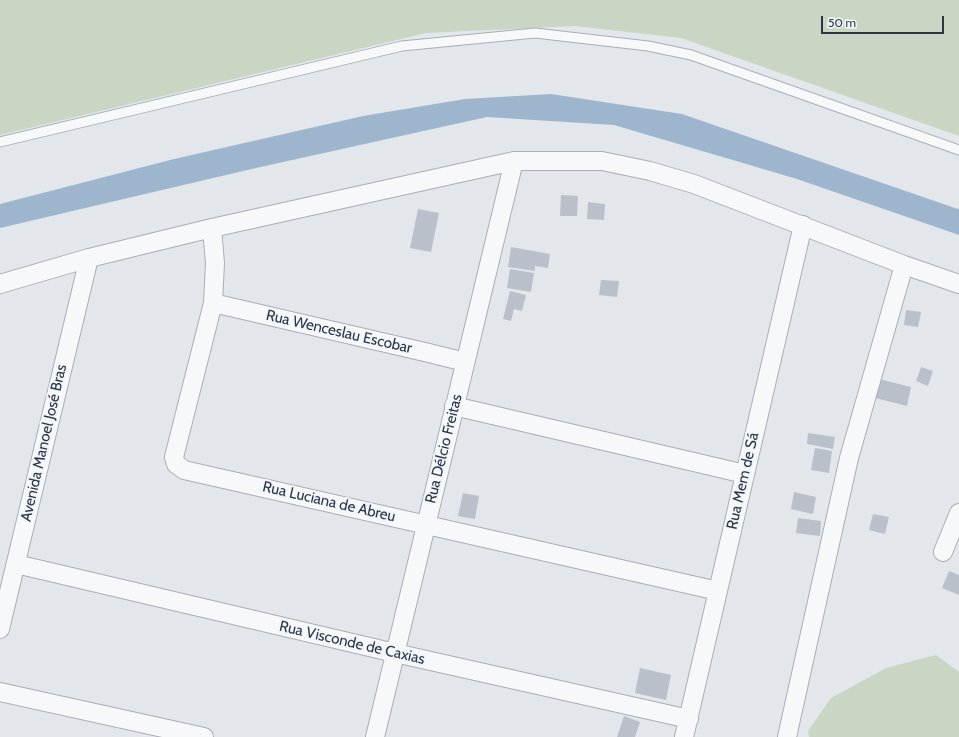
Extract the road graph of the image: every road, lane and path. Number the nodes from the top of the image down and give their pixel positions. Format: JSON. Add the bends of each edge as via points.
{"nodes":[{"id":1,"x":0,"y":142,"type":"edge"},
{"id":2,"x":959,"y":150,"type":"edge"},
{"id":3,"x":514,"y":161,"type":"junction"},
{"id":4,"x":803,"y":225,"type":"junction"},
{"id":5,"x":212,"y":228,"type":"junction"},
{"id":6,"x":89,"y":258,"type":"junction"},
{"id":7,"x":904,"y":265,"type":"junction"},
{"id":8,"x":0,"y":284,"type":"edge"},
{"id":9,"x":959,"y":284,"type":"edge"},
{"id":10,"x":213,"y":303,"type":"junction"},
{"id":11,"x":465,"y":362,"type":"junction"},
{"id":12,"x":454,"y":406,"type":"junction"},
{"id":13,"x":745,"y":474,"type":"junction"},
{"id":14,"x":959,"y":513,"type":"edge"},
{"id":15,"x":426,"y":524,"type":"junction"},
{"id":16,"x":943,"y":552,"type":"dead end"},
{"id":17,"x":16,"y":564,"type":"junction"},
{"id":18,"x":718,"y":591,"type":"junction"},
{"id":19,"x":0,"y":629,"type":"edge"},
{"id":20,"x":395,"y":653,"type":"junction"},
{"id":21,"x":0,"y":692,"type":"edge"},
{"id":22,"x":688,"y":720,"type":"junction"},
{"id":23,"x":204,"y":737,"type":"edge"},
{"id":24,"x":375,"y":737,"type":"edge"},
{"id":25,"x":684,"y":737,"type":"edge"},
{"id":26,"x":788,"y":737,"type":"edge"}],
"edges":[{"from":1,"to":2,"type":"lane","via":[[402,46],[535,34],[648,46],[691,55]]},
{"from":3,"to":4,"type":"street","via":[[602,162],[650,171],[694,184]]},
{"from":3,"to":5,"type":"street"},
{"from":3,"to":11,"type":"street","name":"Rua Délcio Freitas"},
{"from":4,"to":7,"type":"street"},
{"from":4,"to":13,"type":"street","name":"Rua Mem de Sá"},
{"from":5,"to":6,"type":"street"},
{"from":5,"to":10,"type":"street","name":"Rua Luciana de Abreu","via":[[215,263]]},
{"from":6,"to":8,"type":"street"},
{"from":6,"to":17,"type":"street","name":"Avenida Manoel José Bras"},
{"from":7,"to":9,"type":"street"},
{"from":7,"to":26,"type":"street","via":[[849,458]]},
{"from":10,"to":11,"type":"street","name":"Rua Wenceslau Escobar"},
{"from":10,"to":15,"type":"street","name":"Rua Luciana de Abreu","via":[[174,457],[176,464],[184,470]]},
{"from":11,"to":12,"type":"street","name":"Rua Délcio Freitas"},
{"from":12,"to":13,"type":"street"},
{"from":12,"to":15,"type":"street","name":"Rua Délcio Freitas"},
{"from":13,"to":18,"type":"street","name":"Rua Mem de Sá"},
{"from":14,"to":16,"type":"street"},
{"from":15,"to":18,"type":"street","name":"Rua Luciana de Abreu"},
{"from":15,"to":20,"type":"street","name":"Rua Délcio Freitas"},
{"from":17,"to":19,"type":"street","name":"Avenida Manoel José Bras"},
{"from":17,"to":20,"type":"street","name":"Rua Visconde de Caxias"},
{"from":18,"to":22,"type":"street","name":"Rua Mem de Sá"},
{"from":20,"to":22,"type":"street","name":"Rua Visconde de Caxias"},
{"from":20,"to":24,"type":"street","name":"Rua Délcio Freitas"},
{"from":21,"to":23,"type":"street"},
{"from":22,"to":25,"type":"street","name":"Rua Mem de Sá"}]}
